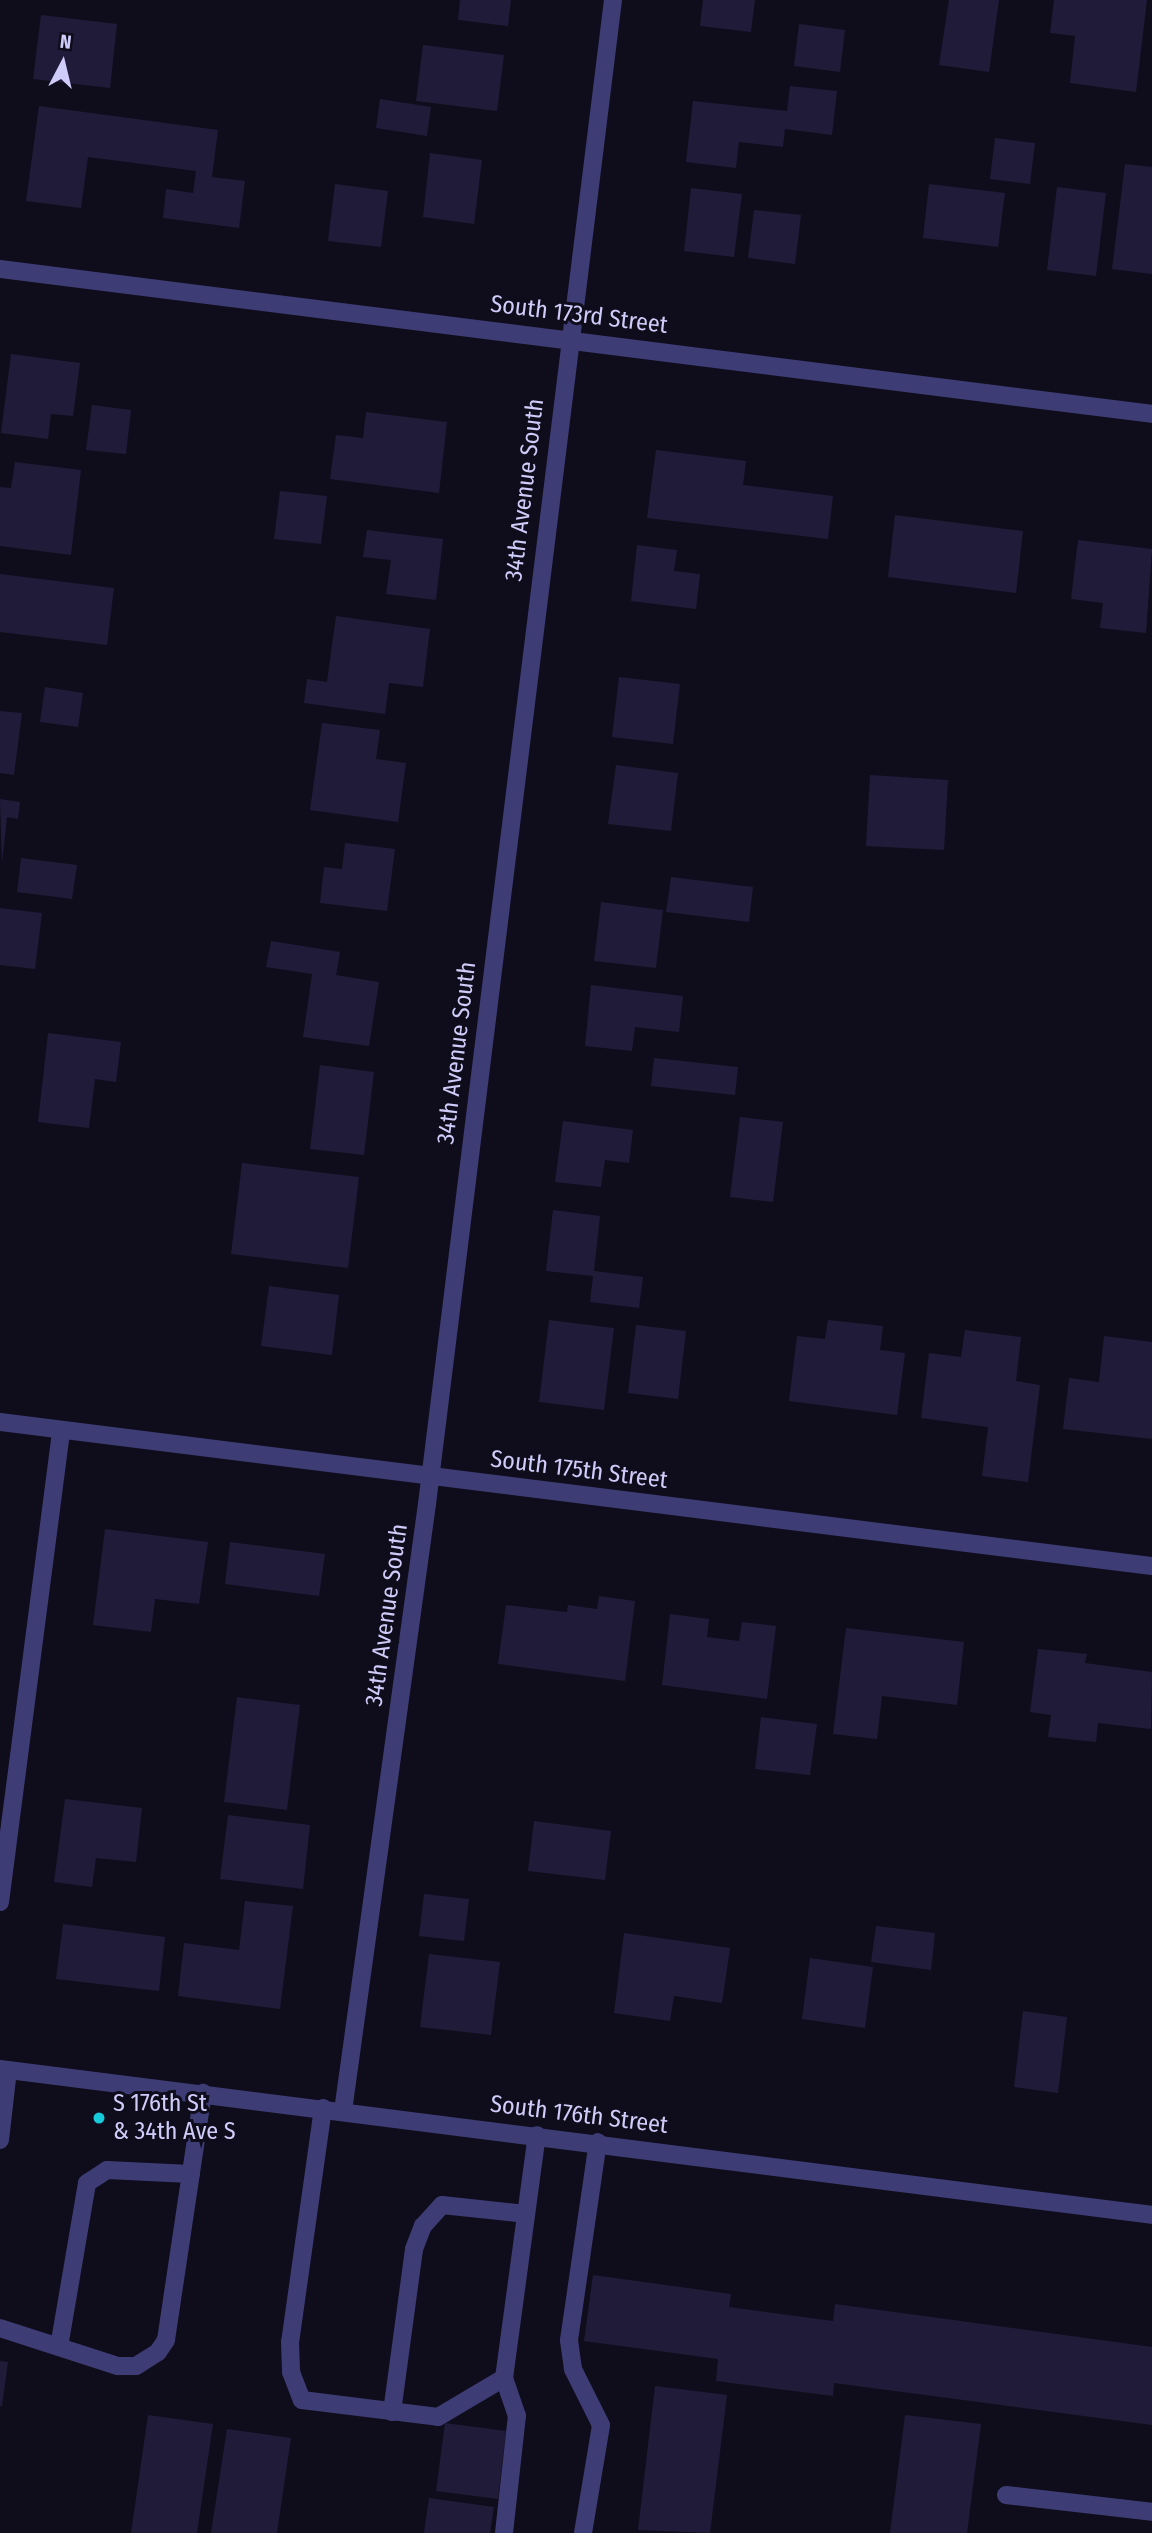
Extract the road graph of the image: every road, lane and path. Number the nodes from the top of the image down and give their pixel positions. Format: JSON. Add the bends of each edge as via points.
{"nodes":[{"id":1,"x":614,"y":0,"type":"edge"},
{"id":2,"x":0,"y":269,"type":"edge"},
{"id":3,"x":568,"y":338,"type":"junction"},
{"id":4,"x":1152,"y":414,"type":"edge"},
{"id":5,"x":0,"y":1422,"type":"edge"},
{"id":6,"x":61,"y":1430,"type":"junction"},
{"id":7,"x":431,"y":1476,"type":"junction"},
{"id":8,"x":1152,"y":1566,"type":"edge"},
{"id":9,"x":0,"y":1902,"type":"edge"},
{"id":10,"x":4,"y":2069,"type":"edge"},
{"id":11,"x":203,"y":2094,"type":"junction"},
{"id":12,"x":323,"y":2108,"type":"junction"},
{"id":13,"x":342,"y":2111,"type":"junction"},
{"id":14,"x":537,"y":2134,"type":"junction"},
{"id":15,"x":0,"y":2140,"type":"edge"},
{"id":16,"x":598,"y":2142,"type":"junction"},
{"id":17,"x":191,"y":2174,"type":"junction"},
{"id":18,"x":526,"y":2214,"type":"junction"},
{"id":19,"x":1152,"y":2214,"type":"edge"},
{"id":20,"x":0,"y":2328,"type":"edge"},
{"id":21,"x":59,"y":2347,"type":"junction"},
{"id":22,"x":504,"y":2378,"type":"junction"},
{"id":23,"x":392,"y":2412,"type":"junction"},
{"id":24,"x":1006,"y":2495,"type":"dead end"},
{"id":25,"x":1152,"y":2512,"type":"edge"},
{"id":26,"x":503,"y":2533,"type":"edge"},
{"id":27,"x":583,"y":2533,"type":"edge"}],
"edges":[{"from":1,"to":3,"type":"street","name":"34th Avenue South"},
{"from":2,"to":3,"type":"street","name":"South 173rd Street"},
{"from":3,"to":4,"type":"street","name":"South 173rd Street"},
{"from":3,"to":7,"type":"street","name":"34th Avenue South"},
{"from":5,"to":6,"type":"street","name":"South 175th Street"},
{"from":6,"to":7,"type":"street","name":"South 175th Street"},
{"from":6,"to":9,"type":"street"},
{"from":7,"to":8,"type":"street","name":"South 175th Street"},
{"from":7,"to":13,"type":"street","name":"34th Avenue South"},
{"from":10,"to":11,"type":"street","name":"South 176th Street"},
{"from":10,"to":15,"type":"street"},
{"from":11,"to":12,"type":"street","name":"South 176th Street"},
{"from":11,"to":17,"type":"street"},
{"from":12,"to":13,"type":"street","name":"South 176th Street"},
{"from":12,"to":23,"type":"street","via":[[291,2372],[302,2400]]},
{"from":13,"to":14,"type":"street","name":"South 176th Street"},
{"from":14,"to":16,"type":"street","name":"South 176th Street"},
{"from":14,"to":18,"type":"street"},
{"from":16,"to":19,"type":"street","name":"South 176th Street"},
{"from":16,"to":27,"type":"street","via":[[569,2340],[573,2369],[601,2425]]},
{"from":17,"to":21,"type":"street","via":[[107,2170],[87,2183]]},
{"from":17,"to":21,"type":"street","via":[[166,2340],[158,2352],[136,2366],[118,2366]]},
{"from":18,"to":22,"type":"street"},
{"from":18,"to":23,"type":"street","via":[[442,2205],[424,2227],[414,2249]]},
{"from":20,"to":21,"type":"street"},
{"from":22,"to":23,"type":"street","via":[[438,2417]]},
{"from":22,"to":26,"type":"street","via":[[517,2416]]},
{"from":24,"to":25,"type":"street"}]}
